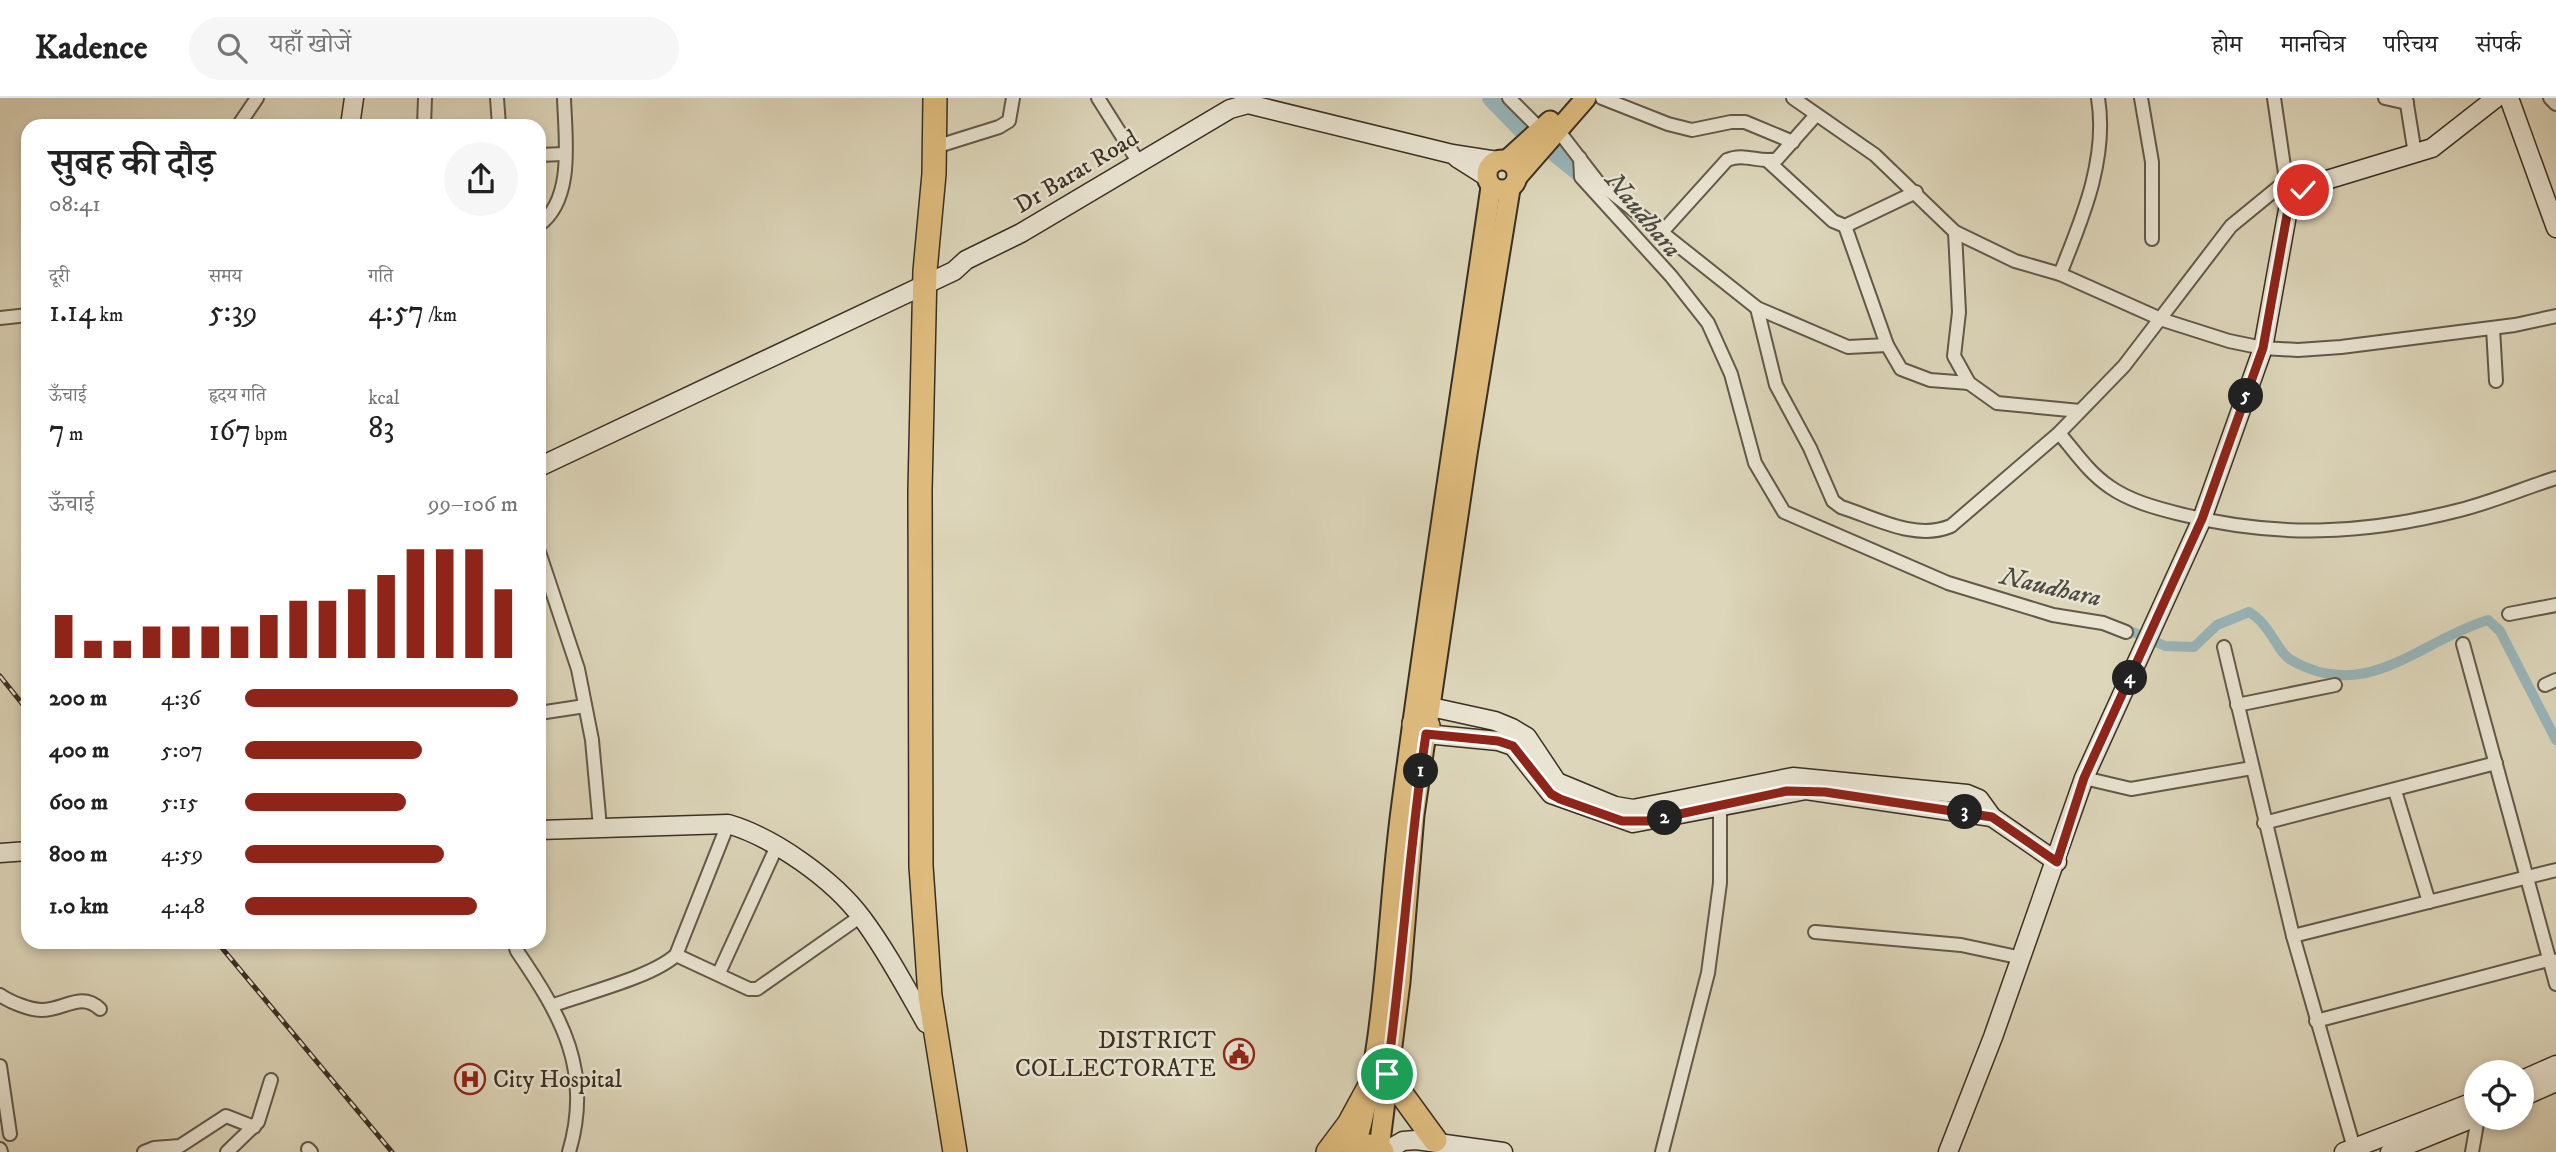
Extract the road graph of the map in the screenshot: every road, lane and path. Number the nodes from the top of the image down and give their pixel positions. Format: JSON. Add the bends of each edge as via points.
{"nodes":[{"id":1,"x":257,"y":98,"type":"edge"},
{"id":2,"x":342,"y":98,"type":"edge"},
{"id":3,"x":354,"y":98,"type":"edge"},
{"id":4,"x":425,"y":98,"type":"edge"},
{"id":5,"x":497,"y":98,"type":"edge"},
{"id":6,"x":564,"y":98,"type":"edge"},
{"id":7,"x":924,"y":98,"type":"edge"},
{"id":8,"x":935,"y":98,"type":"edge"},
{"id":9,"x":1013,"y":98,"type":"edge"},
{"id":10,"x":1098,"y":98,"type":"edge"},
{"id":11,"x":1509,"y":98,"type":"edge"},
{"id":12,"x":1571,"y":98,"type":"edge"},
{"id":13,"x":1586,"y":98,"type":"edge"},
{"id":14,"x":1602,"y":98,"type":"edge"},
{"id":15,"x":1793,"y":98,"type":"edge"},
{"id":16,"x":2098,"y":98,"type":"edge"},
{"id":17,"x":2141,"y":98,"type":"edge"},
{"id":18,"x":2274,"y":98,"type":"edge"},
{"id":19,"x":2385,"y":98,"type":"edge"},
{"id":20,"x":2496,"y":98,"type":"edge"},
{"id":21,"x":2509,"y":98,"type":"edge"},
{"id":22,"x":2550,"y":98,"type":"edge"},
{"id":23,"x":2407,"y":100,"type":"edge"},
{"id":24,"x":1253,"y":101,"type":"edge"},
{"id":25,"x":2556,"y":104,"type":"edge"},
{"id":26,"x":1815,"y":115,"type":"junction"},
{"id":27,"x":243,"y":119,"type":"edge"},
{"id":28,"x":339,"y":119,"type":"edge"},
{"id":29,"x":351,"y":119,"type":"edge"},
{"id":30,"x":424,"y":119,"type":"edge"},
{"id":31,"x":498,"y":119,"type":"edge"},
{"id":32,"x":1549,"y":129,"type":"junction"},
{"id":33,"x":1793,"y":142,"type":"junction"},
{"id":34,"x":934,"y":147,"type":"junction"},
{"id":35,"x":565,"y":153,"type":"junction"},
{"id":36,"x":546,"y":154,"type":"edge"},
{"id":37,"x":2415,"y":154,"type":"junction"},
{"id":38,"x":1580,"y":158,"type":"junction"},
{"id":39,"x":1769,"y":162,"type":"junction"},
{"id":40,"x":1139,"y":163,"type":"junction"},
{"id":41,"x":1502,"y":175,"type":"junction"},
{"id":42,"x":2286,"y":181,"type":"junction"},
{"id":43,"x":930,"y":192,"type":"junction"},
{"id":44,"x":1916,"y":192,"type":"junction"},
{"id":45,"x":2289,"y":204,"type":"junction"},
{"id":46,"x":546,"y":216,"type":"edge"},
{"id":47,"x":1845,"y":226,"type":"junction"},
{"id":48,"x":2556,"y":228,"type":"edge"},
{"id":49,"x":1662,"y":232,"type":"junction"},
{"id":50,"x":1955,"y":232,"type":"junction"},
{"id":51,"x":2152,"y":239,"type":"dead end"},
{"id":52,"x":2060,"y":274,"type":"junction"},
{"id":53,"x":925,"y":278,"type":"junction"},
{"id":54,"x":1757,"y":308,"type":"junction"},
{"id":55,"x":21,"y":316,"type":"edge"},
{"id":56,"x":2556,"y":316,"type":"edge"},
{"id":57,"x":0,"y":318,"type":"edge"},
{"id":58,"x":2162,"y":320,"type":"junction"},
{"id":59,"x":2493,"y":328,"type":"junction"},
{"id":60,"x":1887,"y":345,"type":"junction"},
{"id":61,"x":2263,"y":348,"type":"junction"},
{"id":62,"x":2496,"y":381,"type":"dead end"},
{"id":63,"x":1969,"y":383,"type":"junction"},
{"id":64,"x":2080,"y":411,"type":"junction"},
{"id":65,"x":2059,"y":433,"type":"junction"},
{"id":66,"x":546,"y":452,"type":"edge"},
{"id":67,"x":546,"y":464,"type":"edge"},
{"id":68,"x":2556,"y":478,"type":"edge"},
{"id":69,"x":2202,"y":519,"type":"junction"},
{"id":70,"x":546,"y":579,"type":"edge"},
{"id":71,"x":2556,"y":605,"type":"edge"},
{"id":72,"x":2509,"y":614,"type":"dead end"},
{"id":73,"x":2126,"y":632,"type":"dead end"},
{"id":74,"x":2463,"y":644,"type":"dead end"},
{"id":75,"x":2224,"y":647,"type":"dead end"},
{"id":76,"x":2335,"y":685,"type":"dead end"},
{"id":77,"x":2237,"y":705,"type":"junction"},
{"id":78,"x":585,"y":706,"type":"junction"},
{"id":79,"x":546,"y":712,"type":"edge"},
{"id":80,"x":1424,"y":723,"type":"junction"},
{"id":81,"x":2497,"y":763,"type":"junction"},
{"id":82,"x":2252,"y":768,"type":"junction"},
{"id":83,"x":2084,"y":778,"type":"junction"},
{"id":84,"x":2395,"y":791,"type":"junction"},
{"id":85,"x":1721,"y":798,"type":"junction"},
{"id":86,"x":2264,"y":823,"type":"junction"},
{"id":87,"x":728,"y":824,"type":"junction"},
{"id":88,"x":600,"y":827,"type":"junction"},
{"id":89,"x":546,"y":830,"type":"edge"},
{"id":90,"x":777,"y":846,"type":"junction"},
{"id":91,"x":21,"y":852,"type":"edge"},
{"id":92,"x":0,"y":853,"type":"edge"},
{"id":93,"x":2057,"y":862,"type":"junction"},
{"id":94,"x":2556,"y":870,"type":"edge"},
{"id":95,"x":2526,"y":877,"type":"junction"},
{"id":96,"x":2429,"y":902,"type":"junction"},
{"id":97,"x":861,"y":916,"type":"junction"},
{"id":98,"x":1815,"y":932,"type":"dead end"},
{"id":99,"x":2293,"y":936,"type":"junction"},
{"id":100,"x":518,"y":949,"type":"edge"},
{"id":101,"x":676,"y":955,"type":"junction"},
{"id":102,"x":2022,"y":958,"type":"junction"},
{"id":103,"x":2552,"y":960,"type":"edge"},
{"id":104,"x":719,"y":973,"type":"junction"},
{"id":105,"x":2556,"y":984,"type":"edge"},
{"id":106,"x":0,"y":995,"type":"edge"},
{"id":107,"x":554,"y":1005,"type":"junction"},
{"id":108,"x":100,"y":1009,"type":"dead end"},
{"id":109,"x":2316,"y":1021,"type":"junction"},
{"id":110,"x":931,"y":1025,"type":"junction"},
{"id":111,"x":2556,"y":1065,"type":"edge"},
{"id":112,"x":0,"y":1066,"type":"edge"},
{"id":113,"x":2534,"y":1075,"type":"edge"},
{"id":114,"x":1380,"y":1077,"type":"junction"},
{"id":115,"x":271,"y":1080,"type":"dead end"},
{"id":116,"x":2556,"y":1082,"type":"edge"},
{"id":117,"x":2534,"y":1092,"type":"edge"},
{"id":118,"x":2464,"y":1106,"type":"edge"},
{"id":119,"x":2464,"y":1123,"type":"edge"},
{"id":120,"x":254,"y":1127,"type":"junction"},
{"id":121,"x":2475,"y":1130,"type":"edge"},
{"id":122,"x":10,"y":1134,"type":"dead end"},
{"id":123,"x":1435,"y":1140,"type":"junction"},
{"id":124,"x":2349,"y":1150,"type":"edge"},
{"id":125,"x":1382,"y":1151,"type":"edge"},
{"id":126,"x":2397,"y":1151,"type":"edge"},
{"id":127,"x":144,"y":1152,"type":"edge"},
{"id":128,"x":227,"y":1152,"type":"edge"},
{"id":129,"x":569,"y":1152,"type":"edge"},
{"id":130,"x":941,"y":1152,"type":"edge"},
{"id":131,"x":955,"y":1152,"type":"edge"},
{"id":132,"x":1328,"y":1152,"type":"edge"},
{"id":133,"x":1354,"y":1152,"type":"edge"},
{"id":134,"x":1503,"y":1152,"type":"edge"},
{"id":135,"x":1662,"y":1152,"type":"edge"},
{"id":136,"x":1948,"y":1152,"type":"edge"},
{"id":137,"x":2472,"y":1152,"type":"edge"}],
"edges":[{"from":1,"to":27,"type":"street"},
{"from":2,"to":28,"type":"street"},
{"from":3,"to":29,"type":"street"},
{"from":4,"to":30,"type":"street"},
{"from":5,"to":31,"type":"street"},
{"from":6,"to":35,"type":"street"},
{"from":7,"to":43,"type":"highway","via":[[925,177]]},
{"from":8,"to":34,"type":"highway"},
{"from":9,"to":34,"type":"street","via":[[1009,121]]},
{"from":10,"to":40,"type":"street"},
{"from":11,"to":32,"type":"street"},
{"from":12,"to":32,"type":"main road"},
{"from":13,"to":32,"type":"main road"},
{"from":14,"to":33,"type":"street","via":[[1692,130],[1745,122]]},
{"from":15,"to":26,"type":"street"},
{"from":16,"to":52,"type":"street","via":[[2100,144],[2094,177]]},
{"from":17,"to":51,"type":"street","via":[[2152,162]]},
{"from":18,"to":42,"type":"street"},
{"from":19,"to":23,"type":"street"},
{"from":20,"to":37,"type":"street","via":[[2432,148]]},
{"from":21,"to":48,"type":"street"},
{"from":22,"to":25,"type":"street"},
{"from":23,"to":37,"type":"street"},
{"from":24,"to":40,"type":"street","name":"Dr Barat Road","via":[[1230,109]]},
{"from":24,"to":41,"type":"street","name":"Dr Barat Road","via":[[1452,154]]},
{"from":26,"to":33,"type":"street"},
{"from":26,"to":44,"type":"street","via":[[1875,155]]},
{"from":32,"to":38,"type":"street"},
{"from":32,"to":41,"type":"main road"},
{"from":33,"to":39,"type":"street"},
{"from":34,"to":43,"type":"highway"},
{"from":35,"to":36,"type":"street"},
{"from":35,"to":46,"type":"street","via":[[557,202]]},
{"from":37,"to":45,"type":"street","via":[[2320,182]]},
{"from":38,"to":49,"type":"street","via":[[1597,181]]},
{"from":38,"to":73,"type":"street","via":[[1581,177],[1708,323],[1731,374],[1755,463],[1784,512],[1948,583]]},
{"from":39,"to":47,"type":"street","via":[[1833,221]]},
{"from":39,"to":49,"type":"street","via":[[1736,156],[1727,160]]},
{"from":40,"to":53,"type":"street","name":"Dr Barat Road","via":[[1021,233],[965,260],[949,260]]},
{"from":41,"to":80,"type":"main road"},
{"from":42,"to":45,"type":"street"},
{"from":42,"to":58,"type":"street","via":[[2231,226]]},
{"from":43,"to":53,"type":"highway"},
{"from":44,"to":47,"type":"street"},
{"from":44,"to":50,"type":"street"},
{"from":45,"to":61,"type":"street"},
{"from":47,"to":60,"type":"street"},
{"from":49,"to":54,"type":"street"},
{"from":50,"to":52,"type":"street","via":[[2015,261]]},
{"from":50,"to":63,"type":"street","via":[[1959,312],[1954,356]]},
{"from":52,"to":58,"type":"street"},
{"from":53,"to":66,"type":"street","name":"Dr Barat Road"},
{"from":53,"to":67,"type":"street","name":"Dr Barat Road"},
{"from":53,"to":110,"type":"highway","via":[[921,866]]},
{"from":54,"to":60,"type":"street","via":[[1848,347]]},
{"from":54,"to":65,"type":"street","via":[[1776,385],[1810,447],[1825,487],[1840,506],[1922,533],[1936,532],[1960,519]]},
{"from":55,"to":57,"type":"street"},
{"from":56,"to":59,"type":"street"},
{"from":58,"to":61,"type":"street"},
{"from":58,"to":64,"type":"street"},
{"from":59,"to":61,"type":"street","via":[[2341,347]]},
{"from":59,"to":62,"type":"street"},
{"from":60,"to":63,"type":"street","via":[[1900,369],[1930,380]]},
{"from":61,"to":69,"type":"street"},
{"from":63,"to":64,"type":"street","via":[[1997,403]]},
{"from":64,"to":65,"type":"street"},
{"from":65,"to":69,"type":"street","via":[[2110,487],[2129,498]]},
{"from":68,"to":69,"type":"street","via":[[2460,510],[2316,532],[2277,532]]},
{"from":69,"to":83,"type":"street"},
{"from":70,"to":78,"type":"street","via":[[578,669]]},
{"from":71,"to":72,"type":"street"},
{"from":74,"to":81,"type":"street"},
{"from":75,"to":77,"type":"street"},
{"from":76,"to":77,"type":"street"},
{"from":77,"to":82,"type":"street"},
{"from":78,"to":79,"type":"street"},
{"from":78,"to":88,"type":"street"},
{"from":80,"to":85,"type":"street","via":[[1495,721],[1512,728],[1527,737],[1557,782],[1615,806],[1633,809]]},
{"from":80,"to":85,"type":"street","via":[[1513,746],[1551,794],[1622,821],[1647,821]]},
{"from":80,"to":114,"type":"main road","via":[[1400,982]]},
{"from":81,"to":84,"type":"street"},
{"from":81,"to":95,"type":"street"},
{"from":82,"to":83,"type":"street","via":[[2131,789]]},
{"from":82,"to":86,"type":"street"},
{"from":83,"to":93,"type":"street"},
{"from":84,"to":86,"type":"street"},
{"from":84,"to":96,"type":"street"},
{"from":85,"to":93,"type":"street","via":[[1793,776],[1967,794]]},
{"from":85,"to":135,"type":"street","via":[[1720,883],[1708,973]]},
{"from":86,"to":99,"type":"street"},
{"from":87,"to":88,"type":"street"},
{"from":87,"to":90,"type":"street"},
{"from":87,"to":101,"type":"street"},
{"from":88,"to":89,"type":"street"},
{"from":90,"to":97,"type":"street","via":[[821,878]]},
{"from":90,"to":104,"type":"street"},
{"from":91,"to":92,"type":"street"},
{"from":93,"to":102,"type":"street"},
{"from":94,"to":95,"type":"street"},
{"from":95,"to":96,"type":"street"},
{"from":95,"to":103,"type":"street"},
{"from":96,"to":99,"type":"street"},
{"from":97,"to":104,"type":"street","via":[[757,989]]},
{"from":97,"to":110,"type":"street"},
{"from":98,"to":102,"type":"street","via":[[1961,945]]},
{"from":99,"to":109,"type":"street"},
{"from":100,"to":107,"type":"street"},
{"from":101,"to":104,"type":"street"},
{"from":101,"to":107,"type":"street","via":[[648,971]]},
{"from":102,"to":136,"type":"street"},
{"from":103,"to":105,"type":"street"},
{"from":103,"to":109,"type":"street"},
{"from":106,"to":108,"type":"street","via":[[40,1010],[83,999]]},
{"from":107,"to":129,"type":"street","via":[[575,1063],[578,1123]]},
{"from":109,"to":124,"type":"street"},
{"from":110,"to":130,"type":"highway"},
{"from":110,"to":131,"type":"highway"},
{"from":111,"to":113,"type":"street"},
{"from":112,"to":122,"type":"street"},
{"from":114,"to":123,"type":"highway"},
{"from":114,"to":125,"type":"main road"},
{"from":114,"to":132,"type":"highway"},
{"from":114,"to":133,"type":"main road"},
{"from":115,"to":120,"type":"street"},
{"from":116,"to":117,"type":"street"},
{"from":118,"to":124,"type":"street"},
{"from":119,"to":126,"type":"street"},
{"from":120,"to":127,"type":"street","via":[[226,1116],[180,1146]]},
{"from":120,"to":128,"type":"street"},
{"from":121,"to":137,"type":"street"},
{"from":123,"to":125,"type":"street","via":[[1403,1141]]},
{"from":123,"to":134,"type":"street"},
{"from":125,"to":133,"type":"highway","via":[[1369,1146]]}]}
